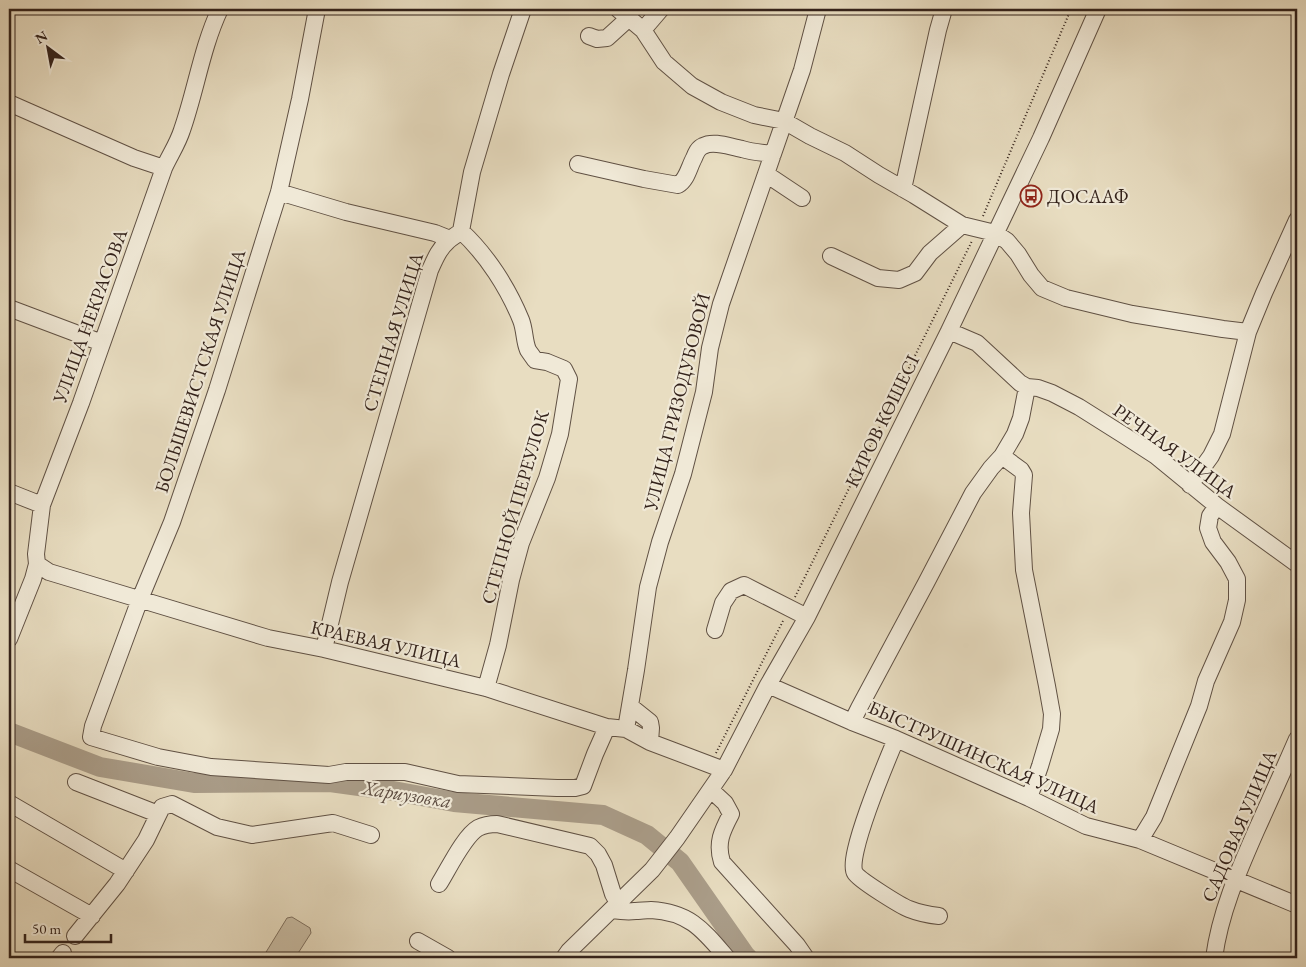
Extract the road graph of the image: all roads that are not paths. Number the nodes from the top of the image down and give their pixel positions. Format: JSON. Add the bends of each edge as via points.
{"nodes":[{"id":1,"x":220,"y":9,"type":"edge"},
{"id":2,"x":317,"y":9,"type":"edge"},
{"id":3,"x":523,"y":9,"type":"edge"},
{"id":4,"x":661,"y":9,"type":"edge"},
{"id":5,"x":818,"y":9,"type":"edge"},
{"id":6,"x":944,"y":9,"type":"edge"},
{"id":7,"x":1098,"y":9,"type":"edge"},
{"id":8,"x":622,"y":18,"type":"edge"},
{"id":9,"x":643,"y":30,"type":"junction"},
{"id":10,"x":589,"y":36,"type":"dead end"},
{"id":11,"x":9,"y":103,"type":"edge"},
{"id":12,"x":784,"y":121,"type":"junction"},
{"id":13,"x":773,"y":154,"type":"junction"},
{"id":14,"x":578,"y":164,"type":"dead end"},
{"id":15,"x":164,"y":168,"type":"junction"},
{"id":16,"x":766,"y":174,"type":"junction"},
{"id":17,"x":903,"y":188,"type":"junction"},
{"id":18,"x":279,"y":192,"type":"junction"},
{"id":19,"x":802,"y":198,"type":"dead end"},
{"id":20,"x":1297,"y":220,"type":"edge"},
{"id":21,"x":970,"y":227,"type":"junction"},
{"id":22,"x":995,"y":233,"type":"junction"},
{"id":23,"x":455,"y":235,"type":"junction"},
{"id":24,"x":831,"y":256,"type":"dead end"},
{"id":25,"x":9,"y":308,"type":"edge"},
{"id":26,"x":949,"y":331,"type":"junction"},
{"id":27,"x":1248,"y":332,"type":"junction"},
{"id":28,"x":102,"y":343,"type":"junction"},
{"id":29,"x":1028,"y":387,"type":"junction"},
{"id":30,"x":1002,"y":456,"type":"junction"},
{"id":31,"x":1190,"y":486,"type":"junction"},
{"id":32,"x":9,"y":492,"type":"edge"},
{"id":33,"x":42,"y":505,"type":"junction"},
{"id":34,"x":1217,"y":506,"type":"junction"},
{"id":35,"x":37,"y":564,"type":"junction"},
{"id":36,"x":1297,"y":564,"type":"edge"},
{"id":37,"x":140,"y":599,"type":"junction"},
{"id":38,"x":807,"y":618,"type":"junction"},
{"id":39,"x":715,"y":630,"type":"dead end"},
{"id":40,"x":9,"y":639,"type":"edge"},
{"id":41,"x":324,"y":649,"type":"junction"},
{"id":42,"x":768,"y":685,"type":"junction"},
{"id":43,"x":486,"y":688,"type":"junction"},
{"id":44,"x":630,"y":706,"type":"junction"},
{"id":45,"x":852,"y":722,"type":"junction"},
{"id":46,"x":607,"y":727,"type":"junction"},
{"id":47,"x":626,"y":729,"type":"junction"},
{"id":48,"x":896,"y":739,"type":"junction"},
{"id":49,"x":1297,"y":739,"type":"edge"},
{"id":50,"x":650,"y":742,"type":"junction"},
{"id":51,"x":717,"y":768,"type":"junction"},
{"id":52,"x":76,"y":782,"type":"dead end"},
{"id":53,"x":711,"y":790,"type":"junction"},
{"id":54,"x":1029,"y":798,"type":"junction"},
{"id":55,"x":9,"y":803,"type":"edge"},
{"id":56,"x":158,"y":814,"type":"junction"},
{"id":57,"x":371,"y":835,"type":"dead end"},
{"id":58,"x":1140,"y":840,"type":"junction"},
{"id":59,"x":9,"y":869,"type":"edge"},
{"id":60,"x":126,"y":870,"type":"junction"},
{"id":61,"x":1235,"y":879,"type":"junction"},
{"id":62,"x":439,"y":884,"type":"dead end"},
{"id":63,"x":1297,"y":905,"type":"edge"},
{"id":64,"x":615,"y":907,"type":"junction"},
{"id":65,"x":92,"y":916,"type":"junction"},
{"id":66,"x":939,"y":916,"type":"dead end"},
{"id":67,"x":75,"y":936,"type":"dead end"},
{"id":68,"x":418,"y":941,"type":"dead end"},
{"id":69,"x":722,"y":956,"type":"edge"},
{"id":70,"x":448,"y":958,"type":"edge"},
{"id":71,"x":564,"y":958,"type":"edge"},
{"id":72,"x":806,"y":958,"type":"edge"},
{"id":73,"x":1214,"y":958,"type":"edge"}],
"edges":[{"from":1,"to":15,"type":"street","name":"УЛИЦА НЕКРАСОВА","via":[[182,131]]},
{"from":2,"to":18,"type":"street","name":"БОЛЬШЕВИСТСКАЯ УЛИЦА"},
{"from":3,"to":23,"type":"street","name":"СТЕПНАЯ УЛИЦА"},
{"from":4,"to":9,"type":"street"},
{"from":5,"to":12,"type":"street","name":"УЛИЦА ГРИЗОДУБОВОЙ"},
{"from":6,"to":17,"type":"street"},
{"from":7,"to":22,"type":"street","name":"КИРОВ КӨШЕСІ"},
{"from":8,"to":9,"type":"street"},
{"from":8,"to":10,"type":"street","via":[[607,38],[597,40]]},
{"from":9,"to":12,"type":"street","via":[[664,62],[692,86],[754,115]]},
{"from":11,"to":15,"type":"street"},
{"from":12,"to":13,"type":"street","name":"УЛИЦА ГРИЗОДУБОВОЙ"},
{"from":12,"to":17,"type":"street"},
{"from":13,"to":14,"type":"street","via":[[723,144],[703,145],[678,186]]},
{"from":13,"to":16,"type":"street","name":"УЛИЦА ГРИЗОДУБОВОЙ"},
{"from":15,"to":28,"type":"street","name":"УЛИЦА НЕКРАСОВА"},
{"from":16,"to":19,"type":"street"},
{"from":16,"to":44,"type":"street","name":"УЛИЦА ГРИЗОДУБОВОЙ","via":[[721,304],[688,456],[648,587]]},
{"from":17,"to":21,"type":"street"},
{"from":18,"to":23,"type":"street","via":[[346,212]]},
{"from":18,"to":37,"type":"street","name":"БОЛЬШЕВИСТСКАЯ УЛИЦА","via":[[172,522]]},
{"from":20,"to":27,"type":"street"},
{"from":21,"to":22,"type":"street"},
{"from":21,"to":24,"type":"street","via":[[943,241],[915,273],[899,280],[878,278]]},
{"from":22,"to":26,"type":"street","name":"КИРОВ КӨШЕСІ"},
{"from":22,"to":27,"type":"street","via":[[1007,241],[1042,288],[1066,298],[1132,314]]},
{"from":23,"to":41,"type":"street","name":"СТЕПНАЯ УЛИЦА","via":[[440,249],[430,270],[340,582]]},
{"from":23,"to":43,"type":"street","name":"СТЕПНОЙ ПЕРЕУЛОК","via":[[472,242],[514,302],[528,350],[535,360],[564,370],[569,379],[560,434],[521,544]]},
{"from":25,"to":28,"type":"street"},
{"from":26,"to":29,"type":"street","name":"РЕЧНАЯ УЛИЦА","via":[[977,343]]},
{"from":26,"to":38,"type":"street","name":"КИРОВ КӨШЕСІ"},
{"from":27,"to":31,"type":"street","via":[[1222,434]]},
{"from":28,"to":33,"type":"street","name":"УЛИЦА НЕКРАСОВА"},
{"from":29,"to":30,"type":"street","via":[[1015,434]]},
{"from":29,"to":31,"type":"street","name":"РЕЧНАЯ УЛИЦА","via":[[1052,393],[1080,407],[1156,456]]},
{"from":30,"to":45,"type":"street","via":[[973,493]]},
{"from":30,"to":54,"type":"street","via":[[1024,475],[1021,513],[1024,570],[1052,714],[1051,729]]},
{"from":31,"to":34,"type":"street","name":"РЕЧНАЯ УЛИЦА"},
{"from":32,"to":33,"type":"street"},
{"from":33,"to":35,"type":"street","name":"УЛИЦА НЕКРАСОВА"},
{"from":34,"to":36,"type":"street","name":"РЕЧНАЯ УЛИЦА"},
{"from":34,"to":58,"type":"street","via":[[1210,516],[1208,528],[1213,542],[1237,579],[1232,622],[1154,817]]},
{"from":35,"to":37,"type":"street","name":"КРАЕВАЯ УЛИЦА","via":[[49,572]]},
{"from":35,"to":40,"type":"street","name":"УЛИЦА НЕКРАСОВА"},
{"from":37,"to":41,"type":"street","name":"КРАЕВАЯ УЛИЦА","via":[[268,638]]},
{"from":37,"to":46,"type":"street","name":"БОЛЬШЕВИСТСКАЯ УЛИЦА","via":[[91,737],[158,757],[211,767],[328,775],[406,772],[458,784],[575,788],[583,786]]},
{"from":38,"to":39,"type":"street","via":[[744,585],[731,590],[723,603]]},
{"from":38,"to":42,"type":"street","name":"КИРОВ КӨШЕСІ"},
{"from":41,"to":43,"type":"street","name":"КРАЕВАЯ УЛИЦА"},
{"from":42,"to":45,"type":"street","name":"БЫСТРУШИНСКАЯ УЛИЦА"},
{"from":42,"to":51,"type":"street","name":"КИРОВ КӨШЕСІ"},
{"from":43,"to":46,"type":"street","name":"КРАЕВАЯ УЛИЦА"},
{"from":44,"to":47,"type":"street","name":"УЛИЦА ГРИЗОДУБОВОЙ"},
{"from":44,"to":50,"type":"street","via":[[650,722]]},
{"from":45,"to":48,"type":"street","name":"БЫСТРУШИНСКАЯ УЛИЦА"},
{"from":46,"to":47,"type":"street","name":"КРАЕВАЯ УЛИЦА"},
{"from":47,"to":50,"type":"street","name":"КРАЕВАЯ УЛИЦА"},
{"from":48,"to":54,"type":"street","name":"БЫСТРУШИНСКАЯ УЛИЦА"},
{"from":48,"to":66,"type":"street","via":[[880,774],[852,865],[854,873],[865,882],[909,909]]},
{"from":49,"to":61,"type":"street","name":"САДОВАЯ УЛИЦА"},
{"from":50,"to":51,"type":"street","name":"КРАЕВАЯ УЛИЦА"},
{"from":51,"to":53,"type":"street","name":"КИРОВ КӨШЕСІ"},
{"from":52,"to":56,"type":"street"},
{"from":53,"to":64,"type":"street","name":"КИРОВ КӨШЕСІ","via":[[652,870]]},
{"from":53,"to":72,"type":"street","via":[[726,803],[731,814],[719,842],[722,862],[798,945]]},
{"from":54,"to":58,"type":"street","name":"БЫСТРУШИНСКАЯ УЛИЦА","via":[[1086,826]]},
{"from":55,"to":60,"type":"street"},
{"from":56,"to":57,"type":"street","via":[[162,807],[172,804],[217,827],[252,835],[333,823]]},
{"from":56,"to":60,"type":"street"},
{"from":58,"to":61,"type":"street","name":"БЫСТРУШИНСКАЯ УЛИЦА"},
{"from":59,"to":65,"type":"street"},
{"from":60,"to":65,"type":"street"},
{"from":61,"to":63,"type":"street","name":"БЫСТРУШИНСКАЯ УЛИЦА"},
{"from":61,"to":73,"type":"street","name":"САДОВАЯ УЛИЦА"},
{"from":62,"to":64,"type":"street","via":[[476,829],[497,824],[590,846],[604,865]]},
{"from":64,"to":69,"type":"street","via":[[635,912],[668,912],[689,920],[705,932]]},
{"from":64,"to":71,"type":"street"},
{"from":65,"to":67,"type":"street"},
{"from":68,"to":70,"type":"street"}]}
